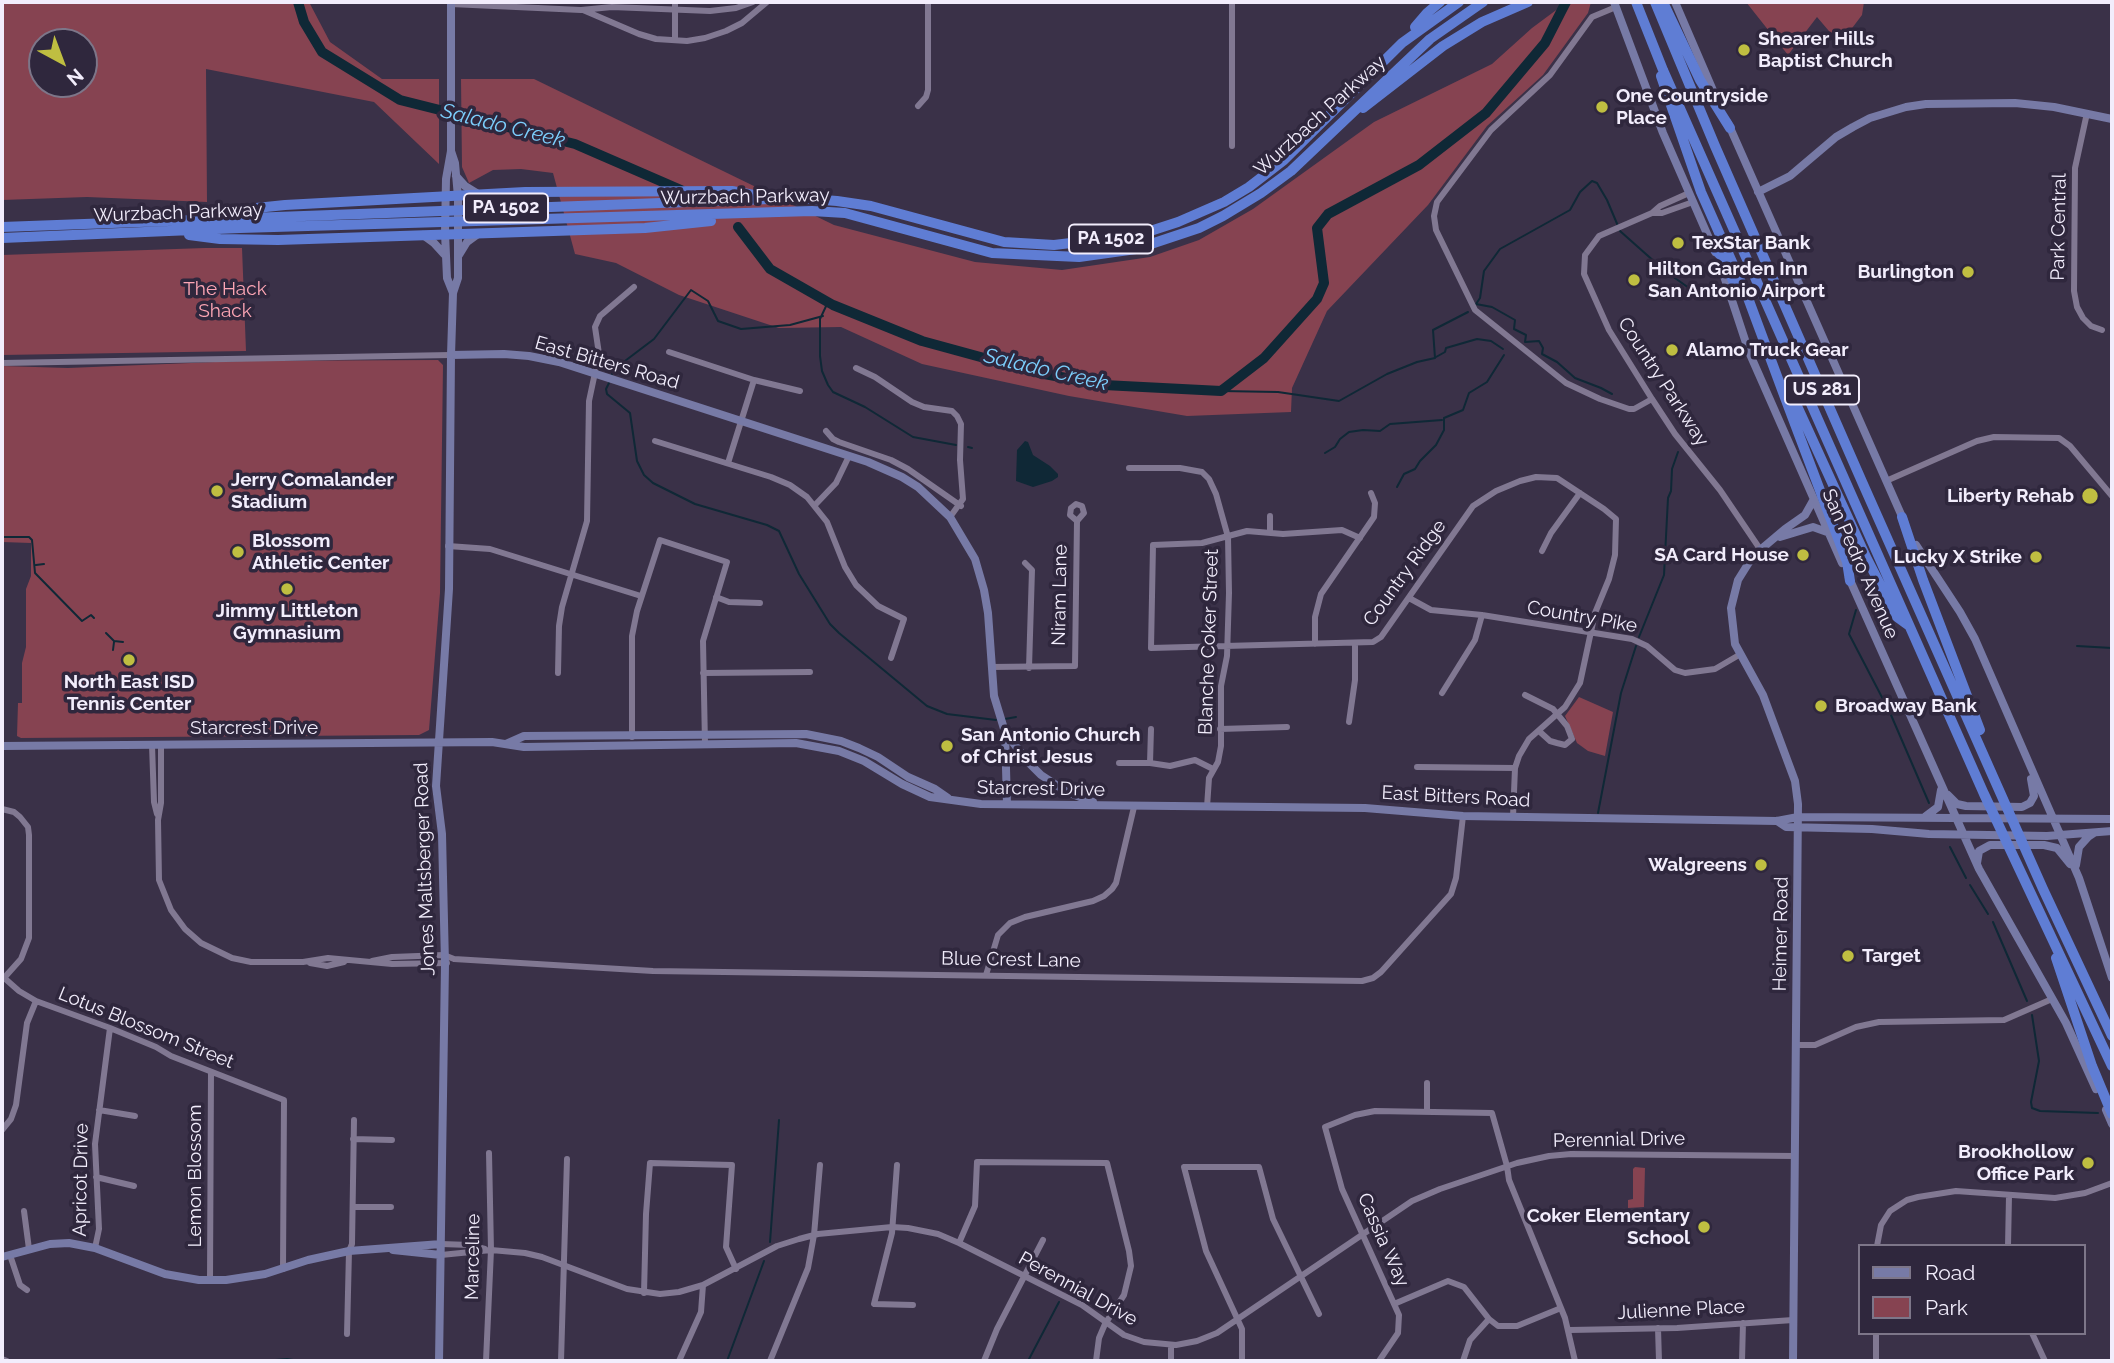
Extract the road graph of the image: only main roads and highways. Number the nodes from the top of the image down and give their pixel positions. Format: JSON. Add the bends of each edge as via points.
{"nodes":[{"id":1,"x":1440,"y":2,"type":"edge"},
{"id":2,"x":1459,"y":2,"type":"edge"},
{"id":3,"x":1483,"y":2,"type":"edge"},
{"id":4,"x":1528,"y":2,"type":"edge"},
{"id":5,"x":1636,"y":2,"type":"edge"},
{"id":6,"x":1655,"y":2,"type":"edge"},
{"id":7,"x":1663,"y":2,"type":"edge"},
{"id":8,"x":1675,"y":2,"type":"edge"},
{"id":9,"x":451,"y":3,"type":"edge"},
{"id":10,"x":1615,"y":5,"type":"edge"},
{"id":11,"x":1402,"y":43,"type":"junction"},
{"id":12,"x":1655,"y":50,"type":"junction"},
{"id":13,"x":1375,"y":94,"type":"junction"},
{"id":14,"x":2112,"y":119,"type":"edge"},
{"id":15,"x":1730,"y":128,"type":"junction"},
{"id":16,"x":451,"y":151,"type":"junction"},
{"id":17,"x":456,"y":176,"type":"junction"},
{"id":18,"x":446,"y":179,"type":"junction"},
{"id":19,"x":1758,"y":192,"type":"junction"},
{"id":20,"x":481,"y":195,"type":"junction"},
{"id":21,"x":445,"y":197,"type":"junction"},
{"id":22,"x":458,"y":197,"type":"junction"},
{"id":23,"x":423,"y":199,"type":"junction"},
{"id":24,"x":774,"y":199,"type":"junction"},
{"id":25,"x":762,"y":213,"type":"junction"},
{"id":26,"x":239,"y":223,"type":"junction"},
{"id":27,"x":160,"y":226,"type":"junction"},
{"id":28,"x":2,"y":227,"type":"edge"},
{"id":29,"x":482,"y":232,"type":"junction"},
{"id":30,"x":445,"y":233,"type":"junction"},
{"id":31,"x":458,"y":233,"type":"junction"},
{"id":32,"x":423,"y":235,"type":"junction"},
{"id":33,"x":2,"y":238,"type":"edge"},
{"id":34,"x":1713,"y":247,"type":"junction"},
{"id":35,"x":445,"y":256,"type":"junction"},
{"id":36,"x":458,"y":258,"type":"junction"},
{"id":37,"x":453,"y":293,"type":"junction"},
{"id":38,"x":451,"y":355,"type":"junction"},
{"id":39,"x":1814,"y":499,"type":"junction"},
{"id":40,"x":1902,"y":517,"type":"junction"},
{"id":41,"x":1830,"y":536,"type":"junction"},
{"id":42,"x":1777,"y":537,"type":"junction"},
{"id":43,"x":1850,"y":581,"type":"junction"},
{"id":44,"x":1910,"y":626,"type":"junction"},
{"id":45,"x":1005,"y":732,"type":"junction"},
{"id":46,"x":838,"y":740,"type":"junction"},
{"id":47,"x":438,"y":743,"type":"junction"},
{"id":48,"x":506,"y":744,"type":"junction"},
{"id":49,"x":2,"y":746,"type":"edge"},
{"id":50,"x":835,"y":750,"type":"junction"},
{"id":51,"x":890,"y":765,"type":"junction"},
{"id":52,"x":2030,"y":765,"type":"junction"},
{"id":53,"x":884,"y":773,"type":"junction"},
{"id":54,"x":1993,"y":776,"type":"junction"},
{"id":55,"x":1941,"y":787,"type":"junction"},
{"id":56,"x":948,"y":799,"type":"junction"},
{"id":57,"x":1007,"y":804,"type":"junction"},
{"id":58,"x":1134,"y":807,"type":"junction"},
{"id":59,"x":1798,"y":817,"type":"junction"},
{"id":60,"x":1925,"y":817,"type":"junction"},
{"id":61,"x":1955,"y":818,"type":"junction"},
{"id":62,"x":2054,"y":819,"type":"junction"},
{"id":63,"x":2112,"y":819,"type":"edge"},
{"id":64,"x":1777,"y":821,"type":"junction"},
{"id":65,"x":1798,"y":827,"type":"junction"},
{"id":66,"x":2112,"y":831,"type":"edge"},
{"id":67,"x":2098,"y":832,"type":"junction"},
{"id":68,"x":1963,"y":834,"type":"junction"},
{"id":69,"x":2061,"y":835,"type":"junction"},
{"id":70,"x":1977,"y":865,"type":"junction"},
{"id":71,"x":2079,"y":878,"type":"junction"},
{"id":72,"x":2049,"y":933,"type":"junction"},
{"id":73,"x":2112,"y":978,"type":"edge"},
{"id":74,"x":2112,"y":1037,"type":"edge"},
{"id":75,"x":2112,"y":1066,"type":"edge"},
{"id":76,"x":2112,"y":1119,"type":"edge"},
{"id":77,"x":441,"y":1244,"type":"junction"},
{"id":78,"x":380,"y":1249,"type":"junction"},
{"id":79,"x":441,"y":1255,"type":"junction"},
{"id":80,"x":6,"y":1256,"type":"edge"},
{"id":81,"x":439,"y":1361,"type":"edge"},
{"id":82,"x":1793,"y":1361,"type":"edge"}],
"edges":[{"from":1,"to":11,"type":"highway"},
{"from":2,"to":11,"type":"highway","name":"Wurzbach Parkway","number":"PA 1502"},
{"from":3,"to":13,"type":"highway","name":"Wurzbach Parkway","via":[[1430,39]]},
{"from":4,"to":13,"type":"highway","via":[[1482,22]]},
{"from":5,"to":12,"type":"highway","number":"US 281"},
{"from":6,"to":54,"type":"highway","number":"US 281"},
{"from":7,"to":15,"type":"highway","via":[[1700,80]]},
{"from":8,"to":15,"type":"main road"},
{"from":9,"to":16,"type":"main road","name":"Jones Maltsberger Road"},
{"from":10,"to":34,"type":"main road","name":"San Pedro Avenue"},
{"from":11,"to":24,"type":"highway","name":"Wurzbach Parkway","number":"PA 1502","via":[[1284,160],[1250,187],[1178,222],[1138,235],[1054,245],[1004,242],[871,206]]},
{"from":12,"to":43,"type":"highway","via":[[1681,138],[1784,395],[1847,562]]},
{"from":12,"to":44,"type":"highway","number":"US 281"},
{"from":13,"to":25,"type":"highway","name":"Wurzbach Parkway","number":"PA 1502","via":[[1291,171],[1223,216],[1136,249],[1079,257],[992,253],[845,214]]},
{"from":14,"to":19,"type":"main road","via":[[2015,103],[1906,107],[1853,127],[1790,176]]},
{"from":15,"to":19,"type":"main road"},
{"from":16,"to":17,"type":"main road","name":"Jones Maltsberger Road"},
{"from":16,"to":18,"type":"main road","name":"Jones Maltsberger Road"},
{"from":17,"to":20,"type":"main road"},
{"from":17,"to":22,"type":"main road","name":"Jones Maltsberger Road"},
{"from":18,"to":21,"type":"main road","name":"Jones Maltsberger Road"},
{"from":18,"to":23,"type":"main road"},
{"from":19,"to":40,"type":"main road"},
{"from":20,"to":22,"type":"highway"},
{"from":20,"to":24,"type":"highway","via":[[732,191]]},
{"from":21,"to":22,"type":"highway"},
{"from":21,"to":23,"type":"highway"},
{"from":21,"to":30,"type":"main road","name":"Jones Maltsberger Road"},
{"from":22,"to":31,"type":"main road","name":"Jones Maltsberger Road"},
{"from":23,"to":27,"type":"highway","via":[[275,205]]},
{"from":23,"to":32,"type":"highway","via":[[432,208],[432,222]]},
{"from":24,"to":26,"type":"highway","name":"Wurzbach Parkway","number":"PA 1502"},
{"from":25,"to":26,"type":"highway","name":"Wurzbach Parkway","number":"PA 1502"},
{"from":25,"to":29,"type":"highway","via":[[645,228]]},
{"from":26,"to":27,"type":"highway","name":"Wurzbach Parkway","number":"PA 1502"},
{"from":27,"to":28,"type":"highway","name":"Wurzbach Parkway","number":"PA 1502"},
{"from":27,"to":32,"type":"highway","via":[[220,239]]},
{"from":27,"to":33,"type":"highway","name":"Wurzbach Parkway","number":"PA 1502"},
{"from":29,"to":31,"type":"highway"},
{"from":29,"to":36,"type":"main road","via":[[467,242]]},
{"from":30,"to":31,"type":"highway"},
{"from":30,"to":32,"type":"highway"},
{"from":30,"to":35,"type":"main road","name":"Jones Maltsberger Road"},
{"from":31,"to":36,"type":"main road","name":"Jones Maltsberger Road"},
{"from":32,"to":35,"type":"main road"},
{"from":34,"to":39,"type":"main road","name":"San Pedro Avenue","via":[[1749,352]]},
{"from":34,"to":44,"type":"highway","via":[[1793,395],[1897,617]]},
{"from":35,"to":37,"type":"main road","name":"Jones Maltsberger Road"},
{"from":36,"to":37,"type":"main road","name":"Jones Maltsberger Road"},
{"from":37,"to":38,"type":"main road","name":"Jones Maltsberger Road"},
{"from":38,"to":45,"type":"main road","name":"East Bitters Road","via":[[529,356],[742,421],[902,477],[950,517],[971,551],[984,590],[994,696]]},
{"from":38,"to":47,"type":"main road","name":"Jones Maltsberger Road","via":[[449,589]]},
{"from":39,"to":41,"type":"main road","name":"San Pedro Avenue"},
{"from":39,"to":42,"type":"main road","name":"Heimer Road","via":[[1805,516]]},
{"from":40,"to":52,"type":"main road","via":[[1968,627]]},
{"from":40,"to":54,"type":"highway"},
{"from":41,"to":42,"type":"main road","name":"Heimer Road","via":[[1815,527]]},
{"from":41,"to":43,"type":"main road","name":"San Pedro Avenue"},
{"from":42,"to":59,"type":"main road","name":"Heimer Road","via":[[1742,571],[1733,600],[1732,627],[1739,654],[1763,695],[1790,766]]},
{"from":43,"to":55,"type":"main road","name":"San Pedro Avenue"},
{"from":44,"to":72,"type":"highway","number":"US 281"},
{"from":45,"to":57,"type":"main road"},
{"from":45,"to":58,"type":"main road","via":[[1028,762],[1056,786],[1090,802]]},
{"from":46,"to":48,"type":"main road","name":"Starcrest Drive","via":[[806,734],[704,733],[524,736]]},
{"from":46,"to":50,"type":"main road"},
{"from":46,"to":51,"type":"main road","name":"Starcrest Drive"},
{"from":47,"to":48,"type":"main road","name":"Starcrest Drive"},
{"from":47,"to":49,"type":"main road","name":"Starcrest Drive"},
{"from":47,"to":77,"type":"main road","name":"Jones Maltsberger Road","via":[[444,959]]},
{"from":48,"to":50,"type":"main road","name":"Starcrest Drive","via":[[796,743]]},
{"from":50,"to":53,"type":"main road","name":"Starcrest Drive"},
{"from":51,"to":53,"type":"main road"},
{"from":51,"to":56,"type":"main road","name":"Starcrest Drive"},
{"from":52,"to":55,"type":"main road","via":[[2035,794],[2024,807],[1966,807]]},
{"from":52,"to":62,"type":"main road"},
{"from":53,"to":56,"type":"main road","name":"Starcrest Drive","via":[[930,797]]},
{"from":54,"to":74,"type":"highway","number":"US 281"},
{"from":55,"to":60,"type":"main road","via":[[1939,804]]},
{"from":55,"to":61,"type":"main road","name":"San Pedro Avenue"},
{"from":56,"to":57,"type":"main road","name":"Starcrest Drive"},
{"from":57,"to":58,"type":"main road","name":"Starcrest Drive"},
{"from":58,"to":64,"type":"main road","name":"East Bitters Road","via":[[1366,808],[1463,816]]},
{"from":59,"to":60,"type":"main road","name":"East Bitters Road"},
{"from":59,"to":64,"type":"main road","name":"East Bitters Road"},
{"from":59,"to":65,"type":"main road","name":"Heimer Road"},
{"from":60,"to":61,"type":"main road","name":"East Bitters Road"},
{"from":61,"to":62,"type":"main road","name":"East Bitters Road"},
{"from":61,"to":68,"type":"main road","name":"San Pedro Avenue"},
{"from":62,"to":63,"type":"main road","name":"East Bitters Road"},
{"from":62,"to":69,"type":"main road"},
{"from":64,"to":65,"type":"main road","name":"East Bitters Road"},
{"from":65,"to":68,"type":"main road","name":"East Bitters Road"},
{"from":65,"to":82,"type":"main road","name":"Heimer Road"},
{"from":66,"to":67,"type":"main road","name":"East Bitters Road"},
{"from":67,"to":69,"type":"main road","name":"East Bitters Road"},
{"from":67,"to":71,"type":"main road","via":[[2078,849]]},
{"from":68,"to":69,"type":"main road","name":"East Bitters Road"},
{"from":68,"to":70,"type":"main road","name":"San Pedro Avenue"},
{"from":69,"to":71,"type":"main road"},
{"from":70,"to":71,"type":"main road","via":[[1979,851],[1990,845],[2048,845],[2059,850]]},
{"from":70,"to":76,"type":"main road","name":"San Pedro Avenue","via":[[2075,1041]]},
{"from":71,"to":73,"type":"main road"},
{"from":72,"to":75,"type":"highway","number":"US 281"},
{"from":72,"to":76,"type":"highway"},
{"from":77,"to":78,"type":"main road"},
{"from":77,"to":79,"type":"main road","name":"Jones Maltsberger Road"},
{"from":78,"to":79,"type":"main road"},
{"from":78,"to":80,"type":"main road","via":[[349,1251],[243,1279],[210,1280],[153,1271],[95,1248],[61,1243]]},
{"from":79,"to":81,"type":"main road","name":"Jones Maltsberger Road"}]}
